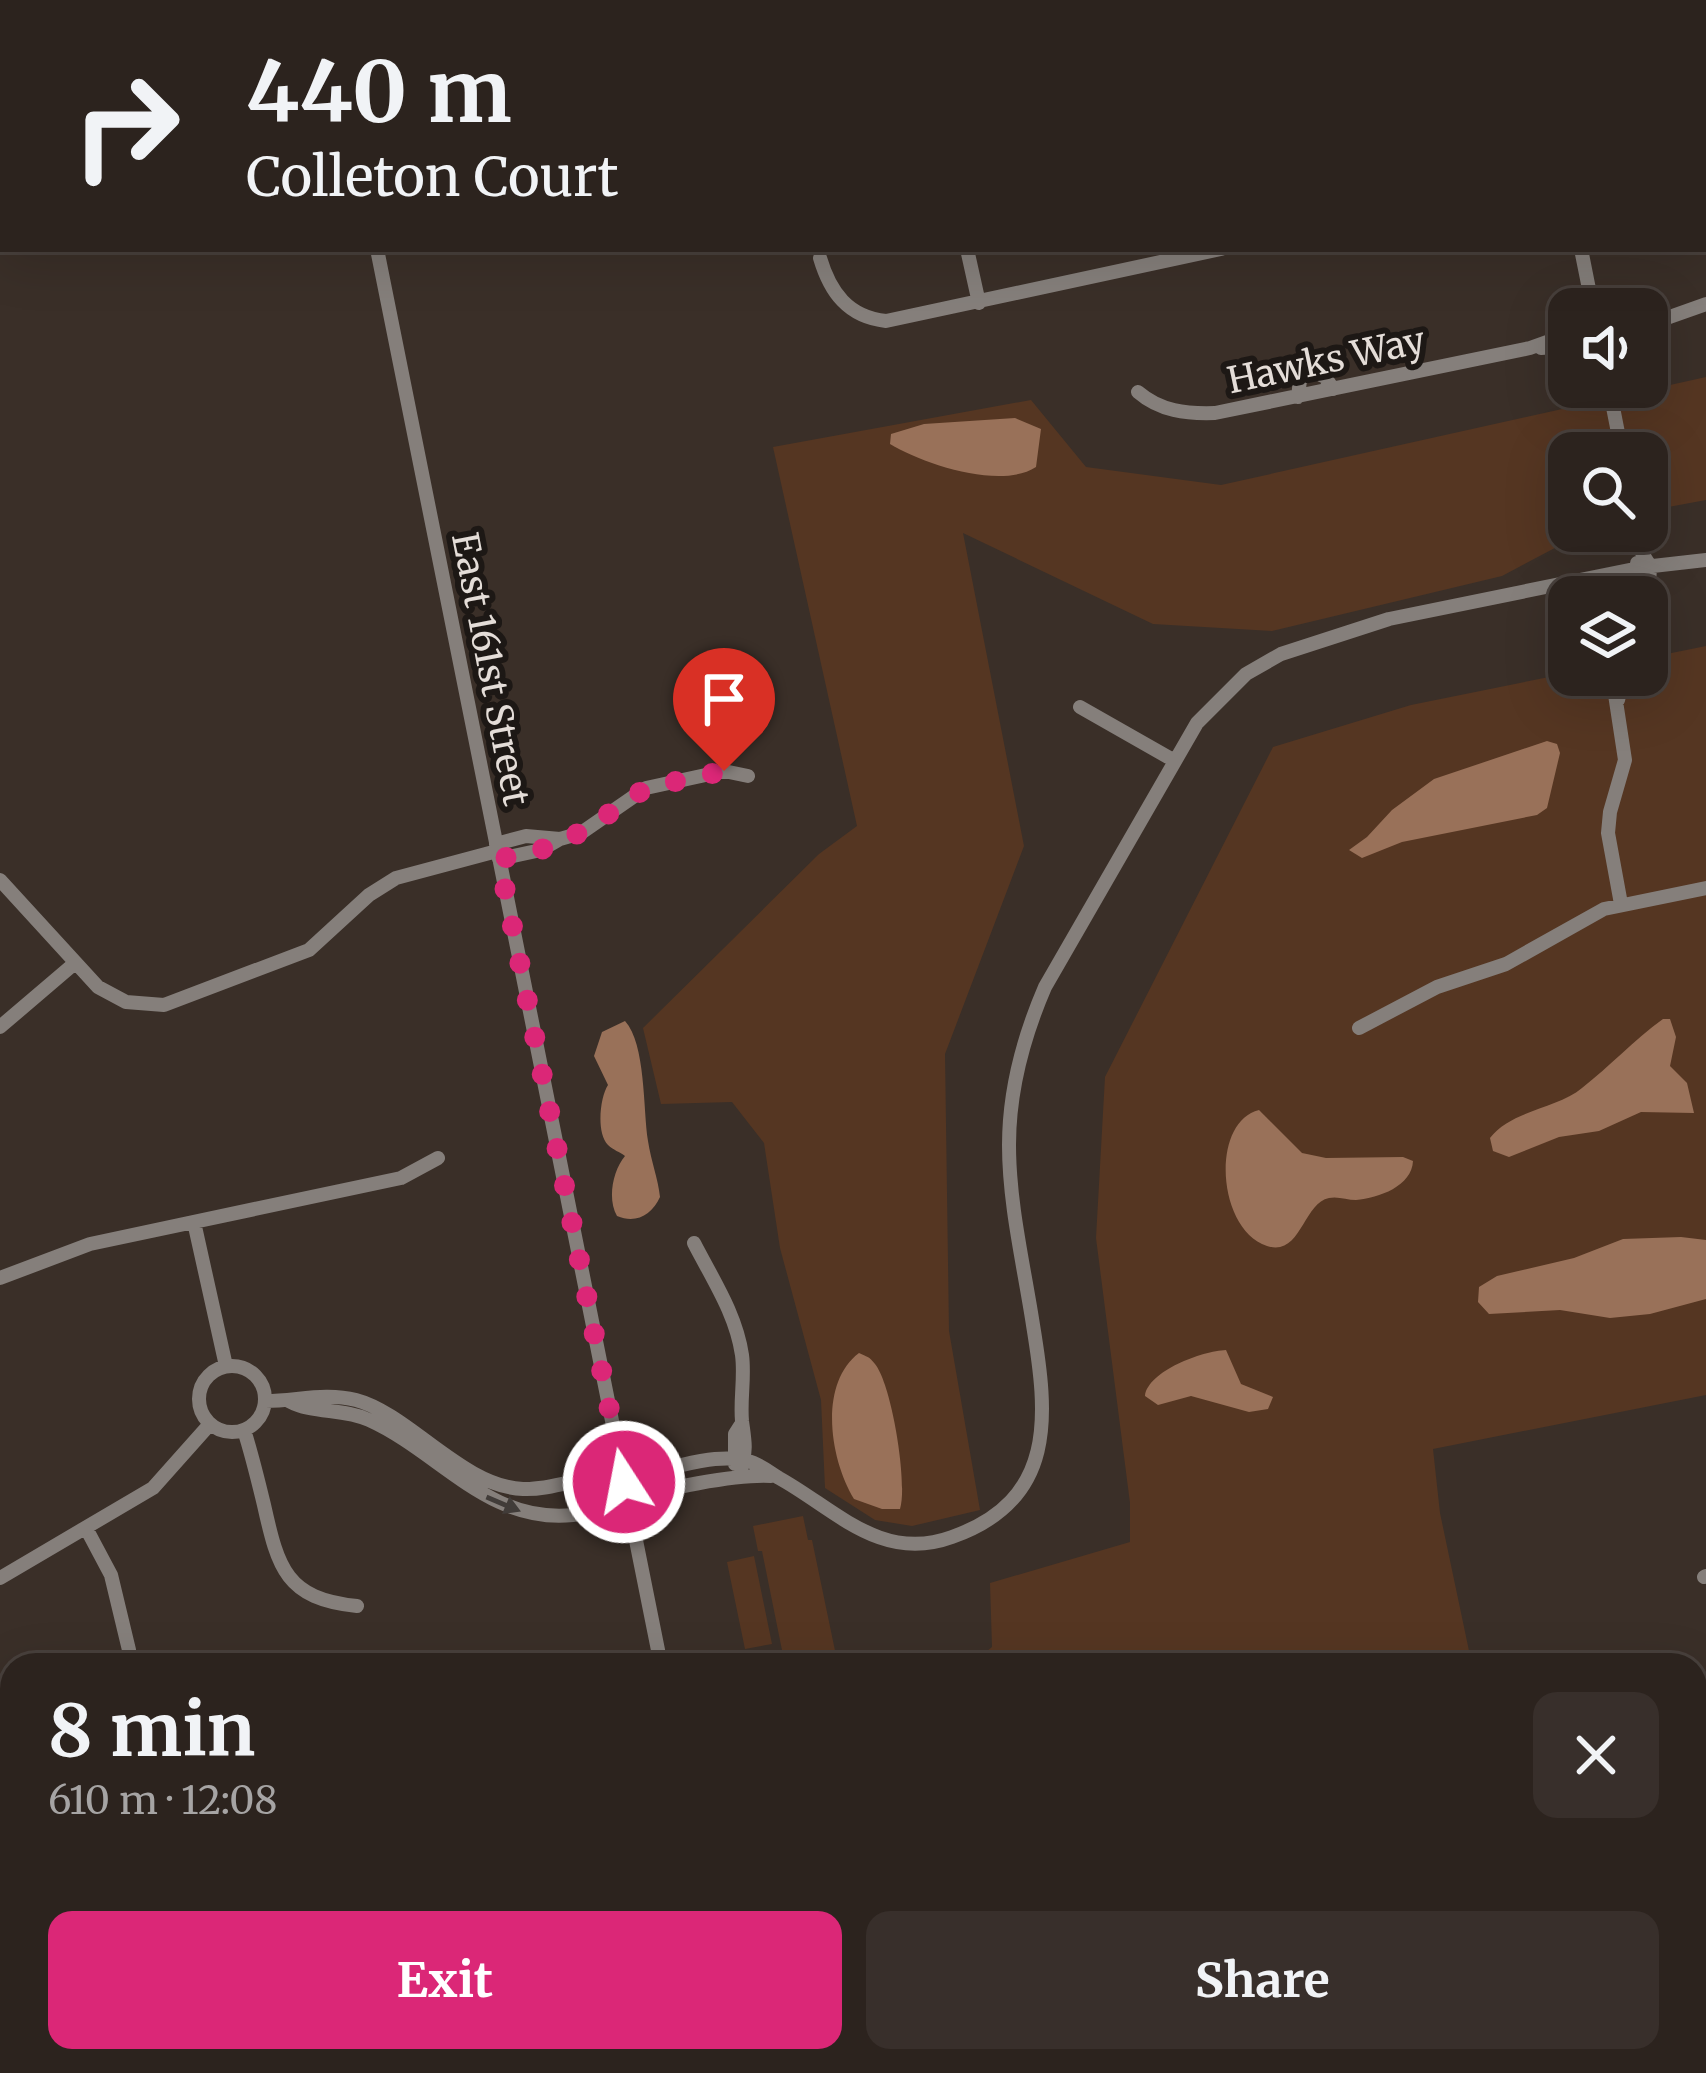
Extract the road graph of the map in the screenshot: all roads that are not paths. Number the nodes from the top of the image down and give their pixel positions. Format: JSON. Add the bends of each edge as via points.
{"nodes":[{"id":1,"x":378,"y":252,"type":"edge"},
{"id":2,"x":968,"y":252,"type":"edge"},
{"id":3,"x":1207,"y":252,"type":"edge"},
{"id":4,"x":1581,"y":252,"type":"edge"},
{"id":5,"x":820,"y":258,"type":"dead end"},
{"id":6,"x":1588,"y":288,"type":"edge"},
{"id":7,"x":979,"y":303,"type":"junction"},
{"id":8,"x":1706,"y":304,"type":"edge"},
{"id":9,"x":1668,"y":317,"type":"edge"},
{"id":10,"x":1548,"y":341,"type":"edge"},
{"id":11,"x":1529,"y":347,"type":"junction"},
{"id":12,"x":1548,"y":347,"type":"edge"},
{"id":13,"x":1333,"y":389,"type":"junction"},
{"id":14,"x":1138,"y":392,"type":"dead end"},
{"id":15,"x":1298,"y":397,"type":"junction"},
{"id":16,"x":1640,"y":552,"type":"edge"},
{"id":17,"x":1706,"y":560,"type":"edge"},
{"id":18,"x":1642,"y":563,"type":"junction"},
{"id":19,"x":1640,"y":576,"type":"edge"},
{"id":20,"x":1643,"y":576,"type":"edge"},
{"id":21,"x":1615,"y":696,"type":"edge"},
{"id":22,"x":1618,"y":696,"type":"edge"},
{"id":23,"x":1616,"y":705,"type":"junction"},
{"id":24,"x":1080,"y":707,"type":"dead end"},
{"id":25,"x":1175,"y":761,"type":"junction"},
{"id":26,"x":748,"y":776,"type":"dead end"},
{"id":27,"x":497,"y":852,"type":"junction"},
{"id":28,"x":0,"y":880,"type":"edge"},
{"id":29,"x":1706,"y":888,"type":"edge"},
{"id":30,"x":1621,"y":904,"type":"junction"},
{"id":31,"x":75,"y":962,"type":"junction"},
{"id":32,"x":0,"y":1027,"type":"edge"},
{"id":33,"x":1359,"y":1028,"type":"dead end"},
{"id":34,"x":438,"y":1158,"type":"dead end"},
{"id":35,"x":194,"y":1222,"type":"junction"},
{"id":36,"x":694,"y":1244,"type":"dead end"},
{"id":37,"x":0,"y":1278,"type":"edge"},
{"id":38,"x":226,"y":1366,"type":"junction"},
{"id":39,"x":266,"y":1401,"type":"junction"},
{"id":40,"x":289,"y":1401,"type":"junction"},
{"id":41,"x":210,"y":1424,"type":"junction"},
{"id":42,"x":244,"y":1430,"type":"junction"},
{"id":43,"x":739,"y":1460,"type":"junction"},
{"id":44,"x":623,"y":1476,"type":"junction"},
{"id":45,"x":776,"y":1477,"type":"junction"},
{"id":46,"x":738,"y":1479,"type":"junction"},
{"id":47,"x":628,"y":1500,"type":"junction"},
{"id":48,"x":86,"y":1528,"type":"junction"},
{"id":49,"x":0,"y":1578,"type":"edge"},
{"id":50,"x":357,"y":1606,"type":"dead end"},
{"id":51,"x":129,"y":1650,"type":"dead end"},
{"id":52,"x":660,"y":1653,"type":"edge"}],
"edges":[{"from":1,"to":27,"type":"street","name":"East 161st Street"},
{"from":2,"to":7,"type":"street"},
{"from":3,"to":7,"type":"street"},
{"from":4,"to":6,"type":"street"},
{"from":5,"to":7,"type":"street","via":[[844,304],[876,320]]},
{"from":8,"to":9,"type":"street"},
{"from":10,"to":11,"type":"street","name":"Hawks Way"},
{"from":11,"to":12,"type":"street","name":"Hawks Way"},
{"from":11,"to":13,"type":"street","name":"Hawks Way"},
{"from":13,"to":15,"type":"street","name":"Hawks Way"},
{"from":13,"to":15,"type":"street","via":[[1312,371],[1300,380]]},
{"from":14,"to":15,"type":"street","name":"Hawks Way","via":[[1152,404],[1198,413]]},
{"from":16,"to":18,"type":"street"},
{"from":17,"to":18,"type":"street"},
{"from":18,"to":19,"type":"street"},
{"from":18,"to":20,"type":"street"},
{"from":18,"to":25,"type":"street","via":[[1389,619],[1281,654],[1220,698]]},
{"from":21,"to":23,"type":"street"},
{"from":22,"to":23,"type":"street"},
{"from":23,"to":30,"type":"street","via":[[1625,760],[1608,833]]},
{"from":24,"to":25,"type":"street"},
{"from":25,"to":45,"type":"street","via":[[1045,987],[1014,1078],[1012,1191],[1045,1412],[1034,1467],[999,1513],[924,1543],[855,1529]]},
{"from":26,"to":27,"type":"street","via":[[724,771],[646,788],[597,825],[541,850]]},
{"from":27,"to":31,"type":"street","via":[[396,878],[309,950],[180,1001],[126,1003]]},
{"from":27,"to":44,"type":"street","name":"East 161st Street"},
{"from":28,"to":31,"type":"street"},
{"from":29,"to":30,"type":"street"},
{"from":30,"to":33,"type":"street"},
{"from":31,"to":32,"type":"street"},
{"from":34,"to":35,"type":"street","via":[[401,1178]]},
{"from":35,"to":37,"type":"street","via":[[91,1244]]},
{"from":35,"to":38,"type":"street"},
{"from":36,"to":43,"type":"street","via":[[739,1340]]},
{"from":38,"to":39,"type":"street","via":[[251,1371]]},
{"from":38,"to":41,"type":"street","via":[[200,1390]]},
{"from":39,"to":40,"type":"street"},
{"from":39,"to":42,"type":"street"},
{"from":40,"to":44,"type":"street","via":[[356,1400],[454,1462],[509,1486]]},
{"from":40,"to":47,"type":"street","one_way":true,"via":[[375,1423],[522,1513],[577,1515]]},
{"from":41,"to":42,"type":"street"},
{"from":41,"to":48,"type":"street","via":[[160,1482]]},
{"from":42,"to":50,"type":"street","via":[[280,1566],[307,1594]]},
{"from":43,"to":44,"type":"street"},
{"from":43,"to":45,"type":"street"},
{"from":43,"to":46,"type":"street"},
{"from":44,"to":47,"type":"street","name":"East 161st Street"},
{"from":45,"to":46,"type":"street"},
{"from":46,"to":47,"type":"street"},
{"from":47,"to":52,"type":"street","name":"East 161st Street"},
{"from":48,"to":49,"type":"street"},
{"from":48,"to":51,"type":"street","via":[[111,1575]]}]}
